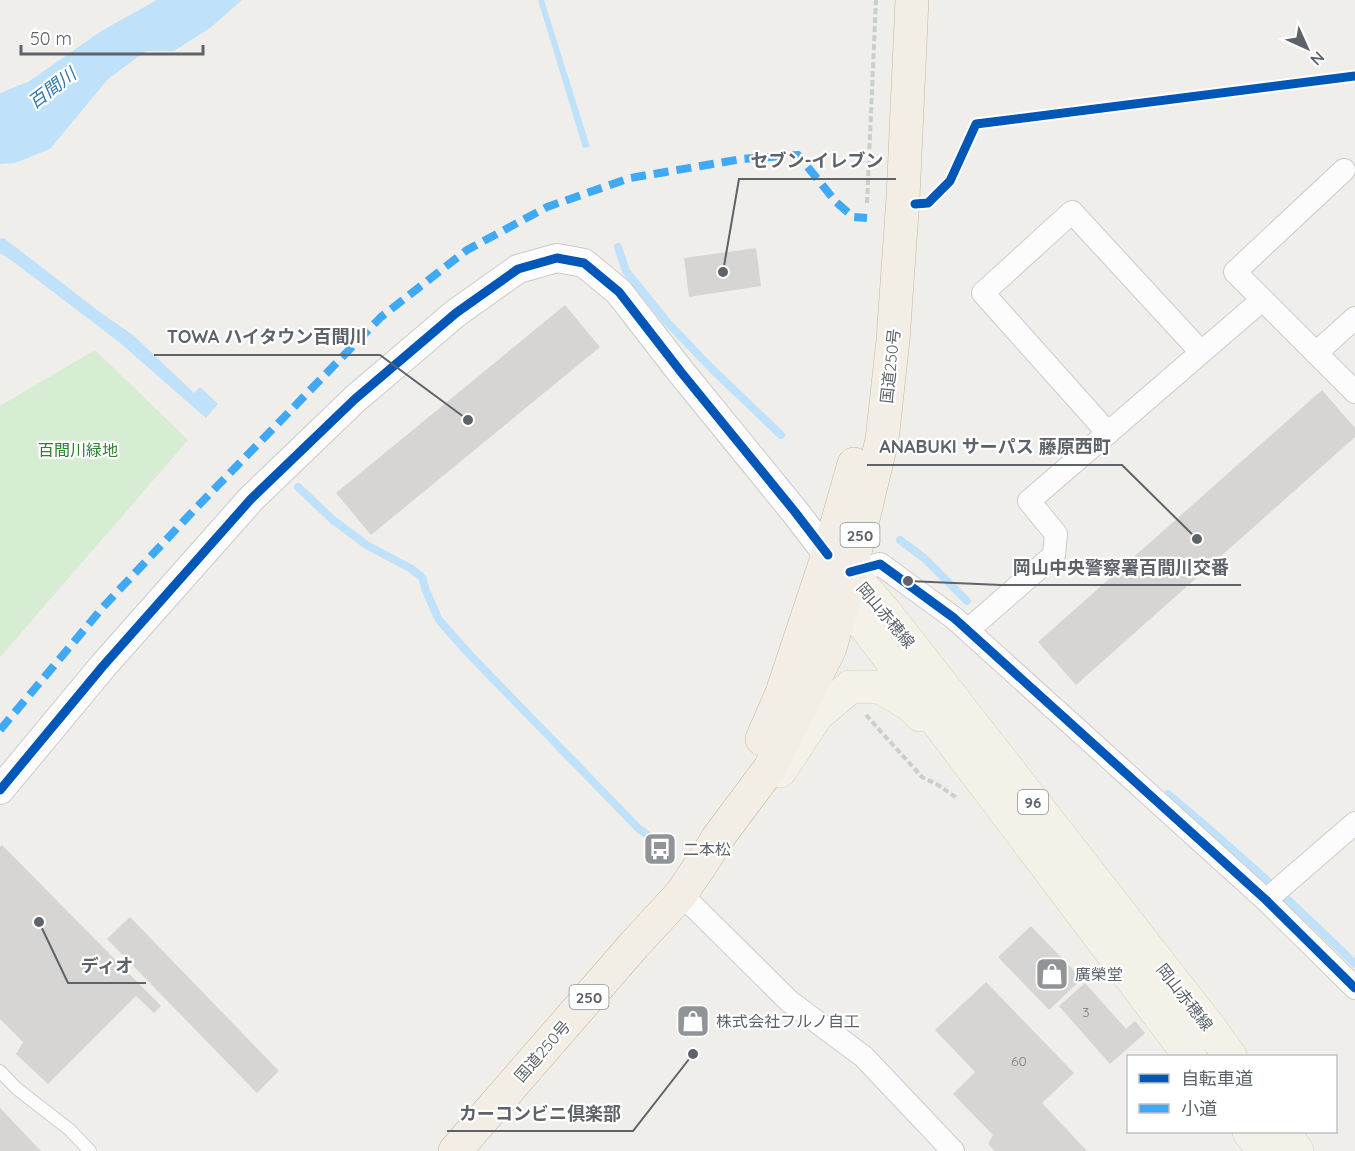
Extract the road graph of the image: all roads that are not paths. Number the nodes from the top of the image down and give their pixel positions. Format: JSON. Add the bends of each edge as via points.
{"nodes":[{"id":1,"x":896,"y":0,"type":"edge"},
{"id":2,"x":912,"y":0,"type":"edge"},
{"id":3,"x":1344,"y":170,"type":"dead end"},
{"id":4,"x":886,"y":200,"type":"junction"},
{"id":5,"x":1262,"y":300,"type":"junction"},
{"id":6,"x":1355,"y":318,"type":"edge"},
{"id":7,"x":1201,"y":352,"type":"junction"},
{"id":8,"x":1316,"y":353,"type":"junction"},
{"id":9,"x":1355,"y":392,"type":"edge"},
{"id":10,"x":1107,"y":433,"type":"junction"},
{"id":11,"x":841,"y":575,"type":"junction"},
{"id":12,"x":968,"y":630,"type":"junction"},
{"id":13,"x":0,"y":790,"type":"edge"},
{"id":14,"x":978,"y":797,"type":"junction"},
{"id":15,"x":1355,"y":823,"type":"edge"},
{"id":16,"x":717,"y":839,"type":"junction"},
{"id":17,"x":1273,"y":893,"type":"junction"},
{"id":18,"x":681,"y":894,"type":"junction"},
{"id":19,"x":1355,"y":988,"type":"edge"},
{"id":20,"x":1189,"y":1055,"type":"edge"},
{"id":21,"x":1229,"y":1055,"type":"edge"},
{"id":22,"x":0,"y":1071,"type":"edge"},
{"id":23,"x":1250,"y":1133,"type":"edge"},
{"id":24,"x":1284,"y":1133,"type":"edge"},
{"id":25,"x":90,"y":1151,"type":"edge"},
{"id":26,"x":455,"y":1151,"type":"edge"},
{"id":27,"x":953,"y":1151,"type":"edge"},
{"id":28,"x":1264,"y":1151,"type":"edge"},
{"id":29,"x":1297,"y":1151,"type":"edge"}],
"edges":[{"from":1,"to":4,"type":"highway","name":"国道250号","number":"250"},
{"from":2,"to":4,"type":"highway","name":"国道250号","number":"250"},
{"from":3,"to":5,"type":"street","via":[[1234,272]]},
{"from":4,"to":11,"type":"highway","name":"国道250号","number":"250","via":[[893,340],[882,440]]},
{"from":5,"to":7,"type":"street"},
{"from":5,"to":8,"type":"street"},
{"from":6,"to":8,"type":"street"},
{"from":7,"to":10,"type":"street"},
{"from":7,"to":10,"type":"street","via":[[1072,212],[983,293]]},
{"from":8,"to":9,"type":"street"},
{"from":10,"to":12,"type":"street","via":[[1029,501],[1056,534],[1054,555]]},
{"from":11,"to":12,"type":"street","via":[[880,564]]},
{"from":11,"to":13,"type":"street","via":[[620,292],[584,263],[557,258],[518,269],[456,313],[355,399],[243,507]]},
{"from":11,"to":14,"type":"main road","name":"岡山赤穂線","number":"96"},
{"from":11,"to":16,"type":"highway","name":"国道250号","number":"250","via":[[782,693]]},
{"from":11,"to":16,"type":"highway","name":"国道250号","number":"250","via":[[830,648],[770,768]]},
{"from":11,"to":21,"type":"main road","name":"岡山赤穂線","number":"96","via":[[885,612]]},
{"from":12,"to":17,"type":"street"},
{"from":14,"to":16,"type":"main road","via":[[912,706],[880,687],[850,687],[817,715],[768,787]]},
{"from":14,"to":20,"type":"main road","name":"岡山赤穂線","number":"96"},
{"from":15,"to":17,"type":"street"},
{"from":16,"to":18,"type":"highway","name":"国道250号","number":"250"},
{"from":17,"to":19,"type":"street"},
{"from":18,"to":26,"type":"highway","name":"国道250号","number":"250"},
{"from":18,"to":27,"type":"street","via":[[789,1001],[864,1057]]},
{"from":22,"to":25,"type":"lane"},
{"from":23,"to":28,"type":"main road"},
{"from":24,"to":29,"type":"main road"}]}
